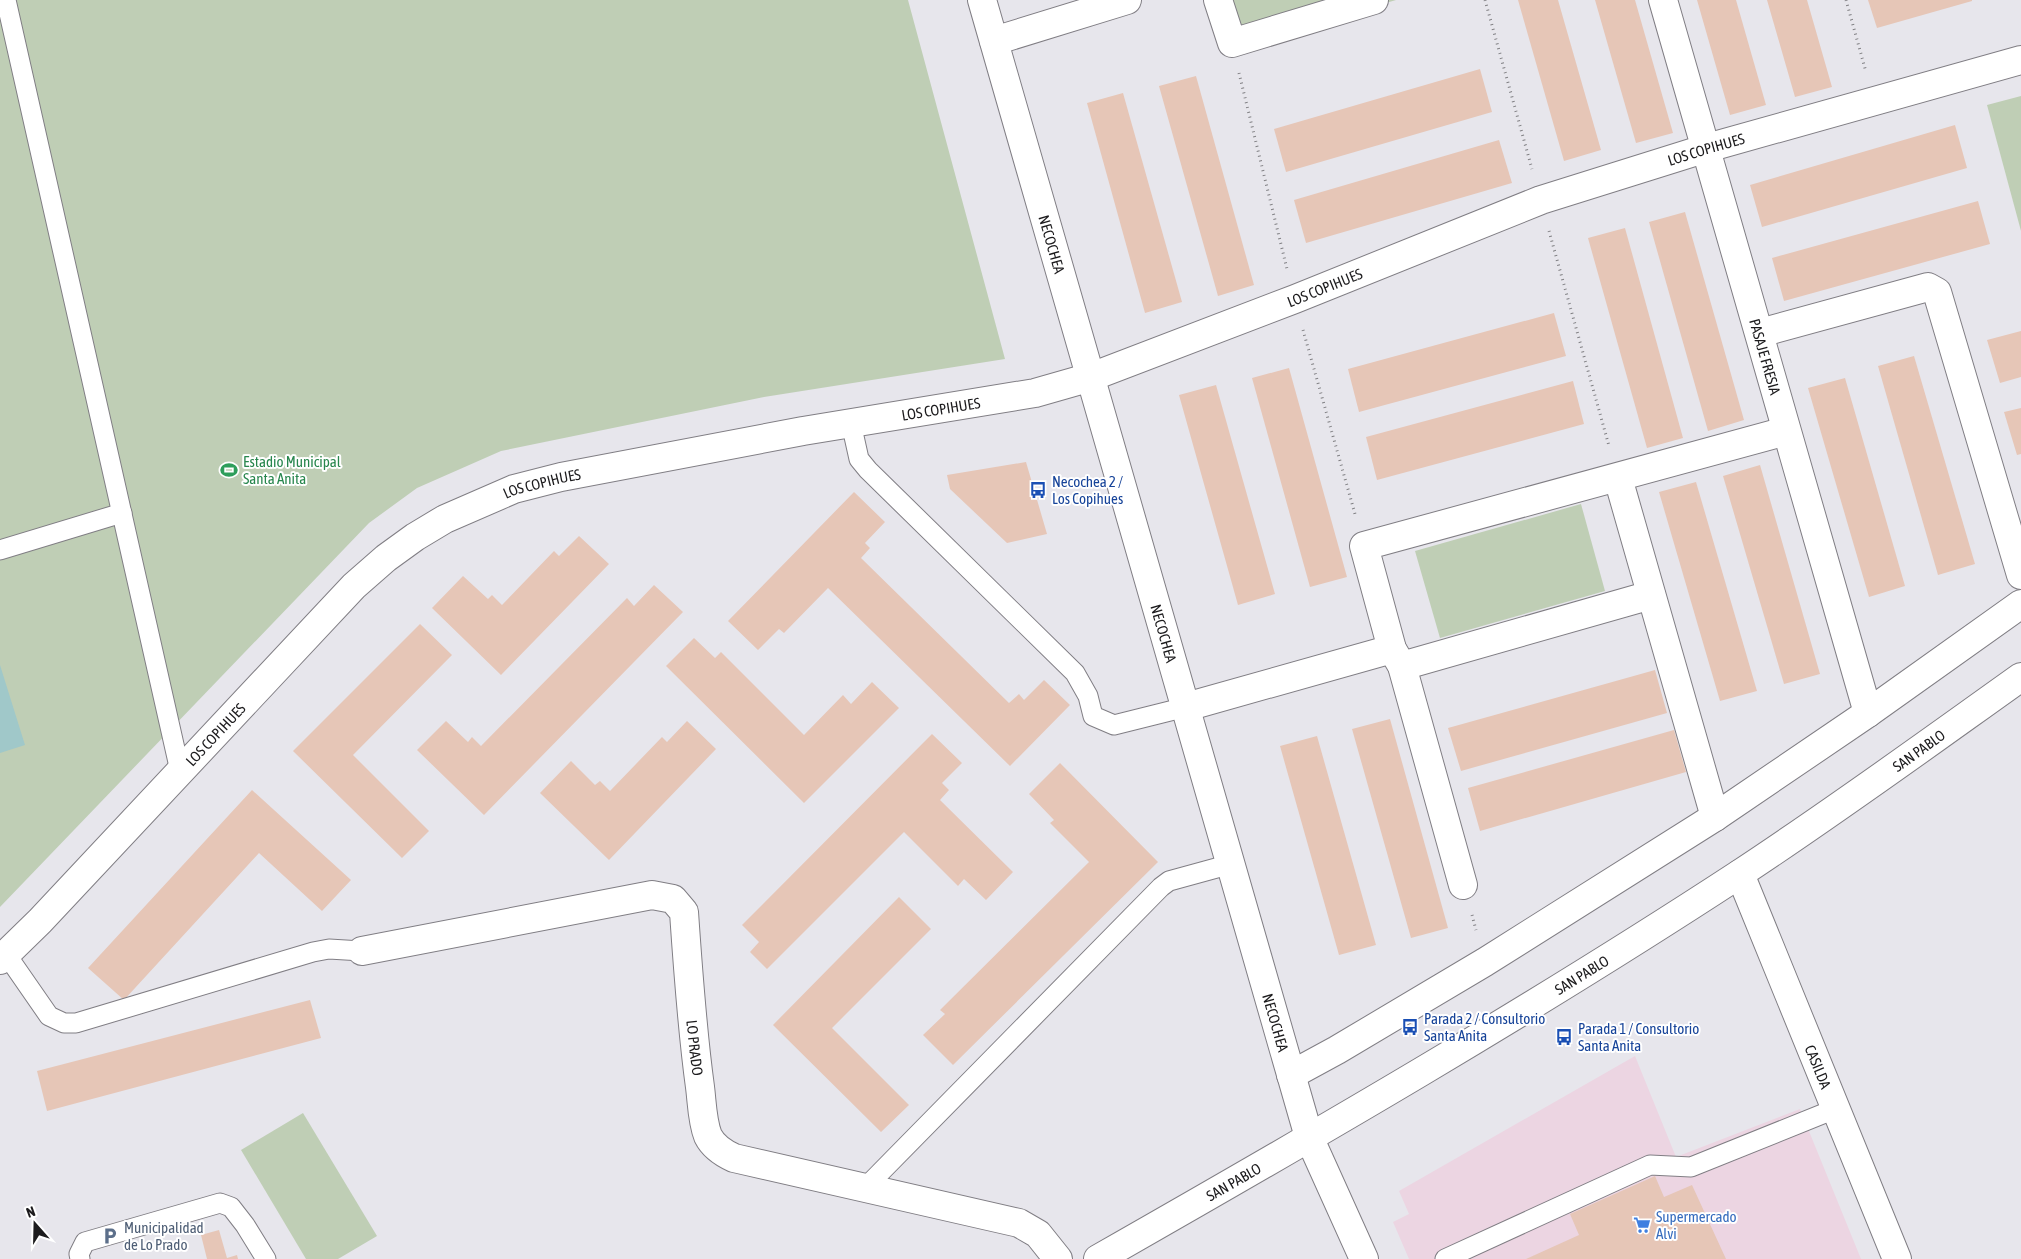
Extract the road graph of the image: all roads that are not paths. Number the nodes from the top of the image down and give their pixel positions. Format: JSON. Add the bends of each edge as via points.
{"nodes":[{"id":1,"x":6,"y":0,"type":"edge"},
{"id":2,"x":982,"y":0,"type":"edge"},
{"id":3,"x":1127,"y":0,"type":"edge"},
{"id":4,"x":1218,"y":0,"type":"edge"},
{"id":5,"x":1374,"y":0,"type":"edge"},
{"id":6,"x":1663,"y":0,"type":"edge"},
{"id":7,"x":994,"y":41,"type":"junction"},
{"id":8,"x":2021,"y":60,"type":"edge"},
{"id":9,"x":1706,"y":148,"type":"junction"},
{"id":10,"x":1760,"y":333,"type":"junction"},
{"id":11,"x":1091,"y":378,"type":"junction"},
{"id":12,"x":851,"y":424,"type":"junction"},
{"id":13,"x":1786,"y":431,"type":"junction"},
{"id":14,"x":1618,"y":478,"type":"junction"},
{"id":15,"x":122,"y":513,"type":"junction"},
{"id":16,"x":0,"y":550,"type":"edge"},
{"id":17,"x":2021,"y":575,"type":"edge"},
{"id":18,"x":1651,"y":595,"type":"junction"},
{"id":19,"x":2021,"y":604,"type":"edge"},
{"id":20,"x":1397,"y":657,"type":"junction"},
{"id":21,"x":2021,"y":677,"type":"edge"},
{"id":22,"x":1186,"y":707,"type":"junction"},
{"id":23,"x":1868,"y":713,"type":"junction"},
{"id":24,"x":180,"y":771,"type":"junction"},
{"id":25,"x":1715,"y":817,"type":"junction"},
{"id":26,"x":1231,"y":864,"type":"junction"},
{"id":27,"x":1740,"y":874,"type":"junction"},
{"id":28,"x":1463,"y":885,"type":"dead end"},
{"id":29,"x":362,"y":951,"type":"joint"},
{"id":30,"x":3,"y":957,"type":"edge"},
{"id":31,"x":1291,"y":1075,"type":"junction"},
{"id":32,"x":1835,"y":1109,"type":"junction"},
{"id":33,"x":1309,"y":1137,"type":"junction"},
{"id":34,"x":865,"y":1188,"type":"junction"},
{"id":35,"x":80,"y":1259,"type":"edge"},
{"id":36,"x":266,"y":1259,"type":"edge"},
{"id":37,"x":1058,"y":1259,"type":"edge"},
{"id":38,"x":1098,"y":1259,"type":"edge"},
{"id":39,"x":1364,"y":1259,"type":"edge"},
{"id":40,"x":1445,"y":1259,"type":"edge"},
{"id":41,"x":1897,"y":1259,"type":"edge"}],
"edges":[{"from":1,"to":15,"type":"lane"},
{"from":2,"to":7,"type":"street","name":"NECOCHEA"},
{"from":3,"to":7,"type":"street"},
{"from":4,"to":5,"type":"street","via":[[1232,43]]},
{"from":6,"to":9,"type":"street","name":"PASAJE FRESIA"},
{"from":7,"to":11,"type":"street","name":"NECOCHEA"},
{"from":8,"to":9,"type":"street","name":"LOS COPIHUES"},
{"from":9,"to":10,"type":"street","name":"PASAJE FRESIA"},
{"from":9,"to":11,"type":"street","name":"LOS COPIHUES","via":[[1541,200]]},
{"from":10,"to":13,"type":"street","name":"PASAJE FRESIA"},
{"from":10,"to":17,"type":"street","via":[[1928,287],[1938,292]]},
{"from":11,"to":12,"type":"street","name":"LOS COPIHUES","via":[[1035,393]]},
{"from":11,"to":22,"type":"street","name":"NECOCHEA"},
{"from":12,"to":22,"type":"lane","via":[[859,459],[868,470],[1075,673],[1088,696],[1094,716],[1114,725]]},
{"from":12,"to":24,"type":"street","name":"LOS COPIHUES","via":[[561,477],[514,489],[445,519],[386,558],[354,586]]},
{"from":13,"to":14,"type":"street"},
{"from":13,"to":23,"type":"street","name":"PASAJE FRESIA"},
{"from":14,"to":18,"type":"street"},
{"from":14,"to":20,"type":"street","via":[[1364,546]]},
{"from":15,"to":16,"type":"lane"},
{"from":15,"to":24,"type":"lane"},
{"from":18,"to":20,"type":"street"},
{"from":18,"to":25,"type":"street"},
{"from":19,"to":23,"type":"street"},
{"from":20,"to":22,"type":"street"},
{"from":20,"to":28,"type":"street"},
{"from":21,"to":27,"type":"street","name":"SAN PABLO"},
{"from":22,"to":26,"type":"street","name":"NECOCHEA"},
{"from":23,"to":25,"type":"street"},
{"from":24,"to":30,"type":"street","name":"LOS COPIHUES"},
{"from":25,"to":31,"type":"street","via":[[1484,962]]},
{"from":26,"to":31,"type":"street","name":"NECOCHEA"},
{"from":26,"to":34,"type":"lane","via":[[1169,881],[1161,888]]},
{"from":27,"to":32,"type":"street","name":"CASILDA"},
{"from":27,"to":33,"type":"street","name":"SAN PABLO","via":[[1580,976]]},
{"from":29,"to":30,"type":"lane","via":[[329,949],[313,952],[76,1023],[64,1023],[49,1016]]},
{"from":29,"to":34,"type":"street","name":"LO PRADO","via":[[652,895],[673,900],[684,912],[696,1060],[709,1136],[724,1153],[734,1158]]},
{"from":31,"to":33,"type":"street","name":"NECOCHEA"},
{"from":32,"to":40,"type":"lane","via":[[1691,1168],[1650,1165]]},
{"from":32,"to":41,"type":"street","name":"CASILDA"},
{"from":33,"to":38,"type":"street","name":"SAN PABLO"},
{"from":33,"to":39,"type":"street","name":"NECOCHEA"},
{"from":34,"to":37,"type":"street","name":"LO PRADO","via":[[1018,1223],[1038,1234]]},
{"from":35,"to":36,"type":"lane","via":[[78,1254],[85,1242],[220,1203],[232,1207]]}]}
